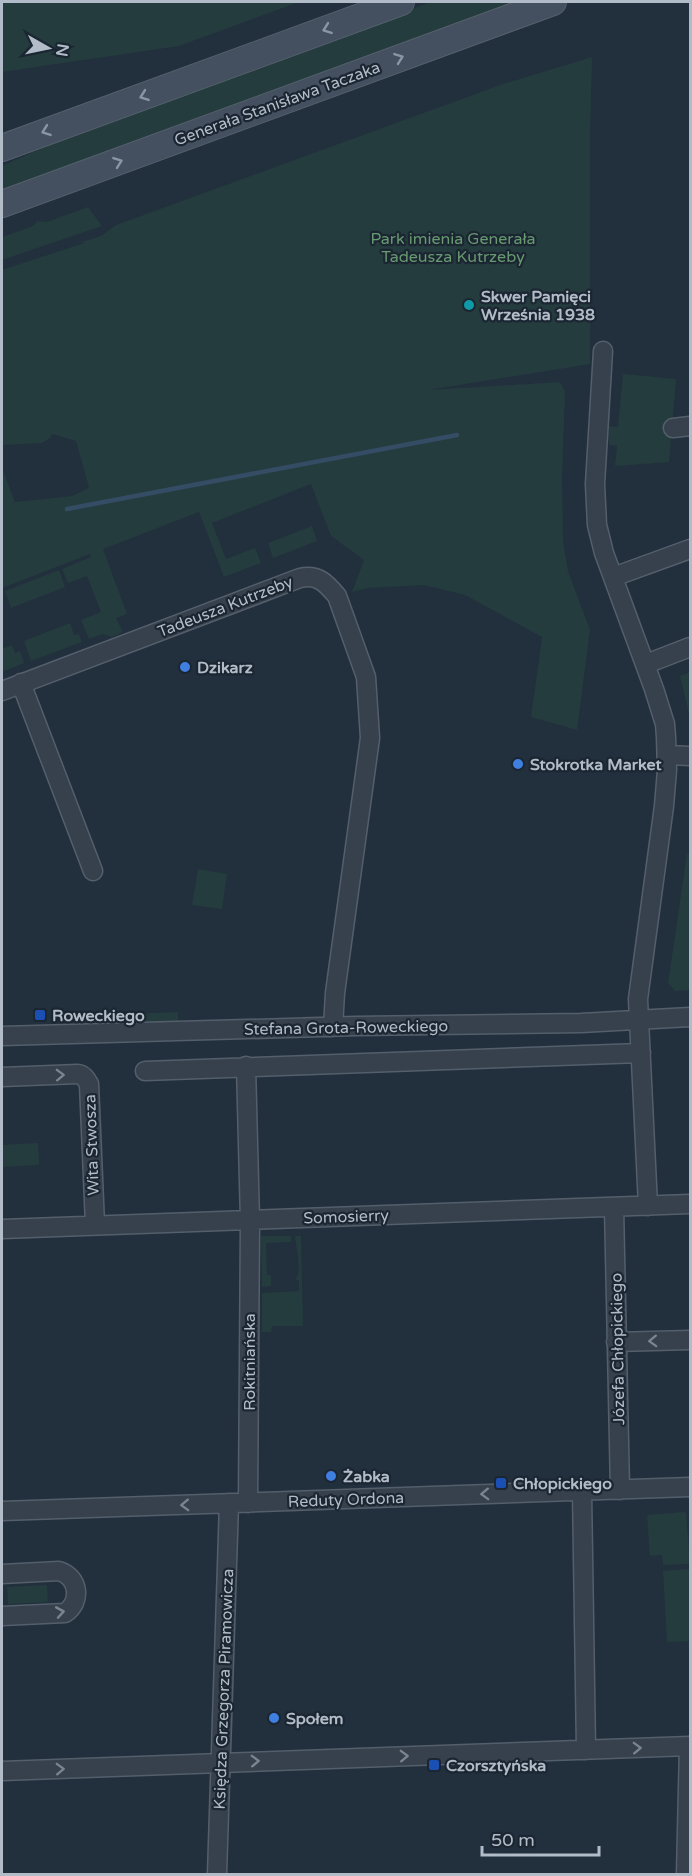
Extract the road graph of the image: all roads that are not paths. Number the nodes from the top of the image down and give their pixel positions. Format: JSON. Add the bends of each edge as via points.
{"nodes":[{"id":1,"x":401,"y":2,"type":"edge"},
{"id":2,"x":553,"y":2,"type":"edge"},
{"id":3,"x":2,"y":147,"type":"edge"},
{"id":4,"x":2,"y":204,"type":"edge"},
{"id":5,"x":603,"y":351,"type":"dead end"},
{"id":6,"x":690,"y":549,"type":"edge"},
{"id":7,"x":614,"y":578,"type":"junction"},
{"id":8,"x":690,"y":647,"type":"edge"},
{"id":9,"x":646,"y":664,"type":"junction"},
{"id":10,"x":21,"y":683,"type":"junction"},
{"id":11,"x":2,"y":691,"type":"edge"},
{"id":12,"x":667,"y":755,"type":"junction"},
{"id":13,"x":690,"y":756,"type":"edge"},
{"id":14,"x":93,"y":871,"type":"dead end"},
{"id":15,"x":690,"y":1017,"type":"edge"},
{"id":16,"x":639,"y":1020,"type":"junction"},
{"id":17,"x":333,"y":1027,"type":"junction"},
{"id":18,"x":2,"y":1036,"type":"edge"},
{"id":19,"x":641,"y":1053,"type":"junction"},
{"id":20,"x":246,"y":1066,"type":"junction"},
{"id":21,"x":145,"y":1071,"type":"dead end"},
{"id":22,"x":2,"y":1077,"type":"edge"},
{"id":23,"x":690,"y":1204,"type":"edge"},
{"id":24,"x":648,"y":1206,"type":"junction"},
{"id":25,"x":614,"y":1207,"type":"junction"},
{"id":26,"x":250,"y":1221,"type":"junction"},
{"id":27,"x":95,"y":1226,"type":"junction"},
{"id":28,"x":2,"y":1229,"type":"edge"},
{"id":29,"x":690,"y":1340,"type":"edge"},
{"id":30,"x":616,"y":1342,"type":"junction"},
{"id":31,"x":690,"y":1488,"type":"edge"},
{"id":32,"x":620,"y":1490,"type":"junction"},
{"id":33,"x":582,"y":1491,"type":"junction"},
{"id":34,"x":229,"y":1503,"type":"junction"},
{"id":35,"x":248,"y":1503,"type":"junction"},
{"id":36,"x":2,"y":1511,"type":"edge"},
{"id":37,"x":2,"y":1574,"type":"edge"},
{"id":38,"x":2,"y":1616,"type":"edge"},
{"id":39,"x":690,"y":1746,"type":"edge"},
{"id":40,"x":586,"y":1750,"type":"junction"},
{"id":41,"x":220,"y":1763,"type":"junction"},
{"id":42,"x":2,"y":1771,"type":"edge"},
{"id":43,"x":217,"y":1875,"type":"edge"},
{"id":44,"x":686,"y":1875,"type":"edge"}],
"edges":[{"from":1,"to":3,"type":"main road","one_way":true},
{"from":4,"to":2,"type":"main road","name":"Generała Stanisława Taczaka","one_way":true},
{"from":5,"to":7,"type":"street","via":[[595,511],[599,539]]},
{"from":6,"to":7,"type":"street"},
{"from":7,"to":9,"type":"street"},
{"from":8,"to":9,"type":"street"},
{"from":9,"to":12,"type":"street","via":[[664,724]]},
{"from":10,"to":11,"type":"street","name":"Tadeusza Kutrzeby"},
{"from":10,"to":14,"type":"street"},
{"from":10,"to":17,"type":"street","name":"Tadeusza Kutrzeby","via":[[300,578],[315,577],[330,587],[337,596],[366,677],[370,731]]},
{"from":12,"to":13,"type":"street"},
{"from":12,"to":16,"type":"street"},
{"from":15,"to":16,"type":"street","name":"Stefana Grota-Roweckiego"},
{"from":16,"to":17,"type":"street","name":"Stefana Grota-Roweckiego"},
{"from":16,"to":19,"type":"street"},
{"from":17,"to":18,"type":"street","name":"Stefana Grota-Roweckiego"},
{"from":19,"to":20,"type":"street","name":"Stefana Grota-Roweckiego"},
{"from":19,"to":24,"type":"street"},
{"from":20,"to":21,"type":"street","name":"Stefana Grota-Roweckiego"},
{"from":20,"to":26,"type":"street"},
{"from":22,"to":27,"type":"street","name":"Wita Stwosza","one_way":true,"via":[[78,1074],[86,1079]]},
{"from":23,"to":24,"type":"street","name":"Somosierry"},
{"from":24,"to":25,"type":"street","name":"Somosierry"},
{"from":25,"to":26,"type":"street","name":"Somosierry"},
{"from":25,"to":30,"type":"street","name":"Józefa Chłopickiego"},
{"from":26,"to":27,"type":"street","name":"Somosierry"},
{"from":26,"to":35,"type":"street","name":"Rokitniańska"},
{"from":27,"to":28,"type":"street","name":"Somosierry"},
{"from":29,"to":30,"type":"street","one_way":true},
{"from":30,"to":32,"type":"street","name":"Józefa Chłopickiego"},
{"from":31,"to":32,"type":"street","name":"Reduty Ordona"},
{"from":32,"to":33,"type":"street","name":"Reduty Ordona"},
{"from":33,"to":35,"type":"street","name":"Reduty Ordona","one_way":true},
{"from":33,"to":40,"type":"street"},
{"from":34,"to":35,"type":"street","name":"Reduty Ordona"},
{"from":34,"to":36,"type":"street","name":"Reduty Ordona","one_way":true},
{"from":34,"to":41,"type":"street","name":"Księdza Grzegorza Piramowicza"},
{"from":38,"to":37,"type":"street","one_way":true,"via":[[65,1613],[75,1598],[75,1585],[66,1573]]},
{"from":40,"to":39,"type":"street","one_way":true},
{"from":39,"to":44,"type":"street"},
{"from":41,"to":40,"type":"street","one_way":true},
{"from":42,"to":41,"type":"street","one_way":true},
{"from":41,"to":43,"type":"street","name":"Księdza Grzegorza Piramowicza"}]}
